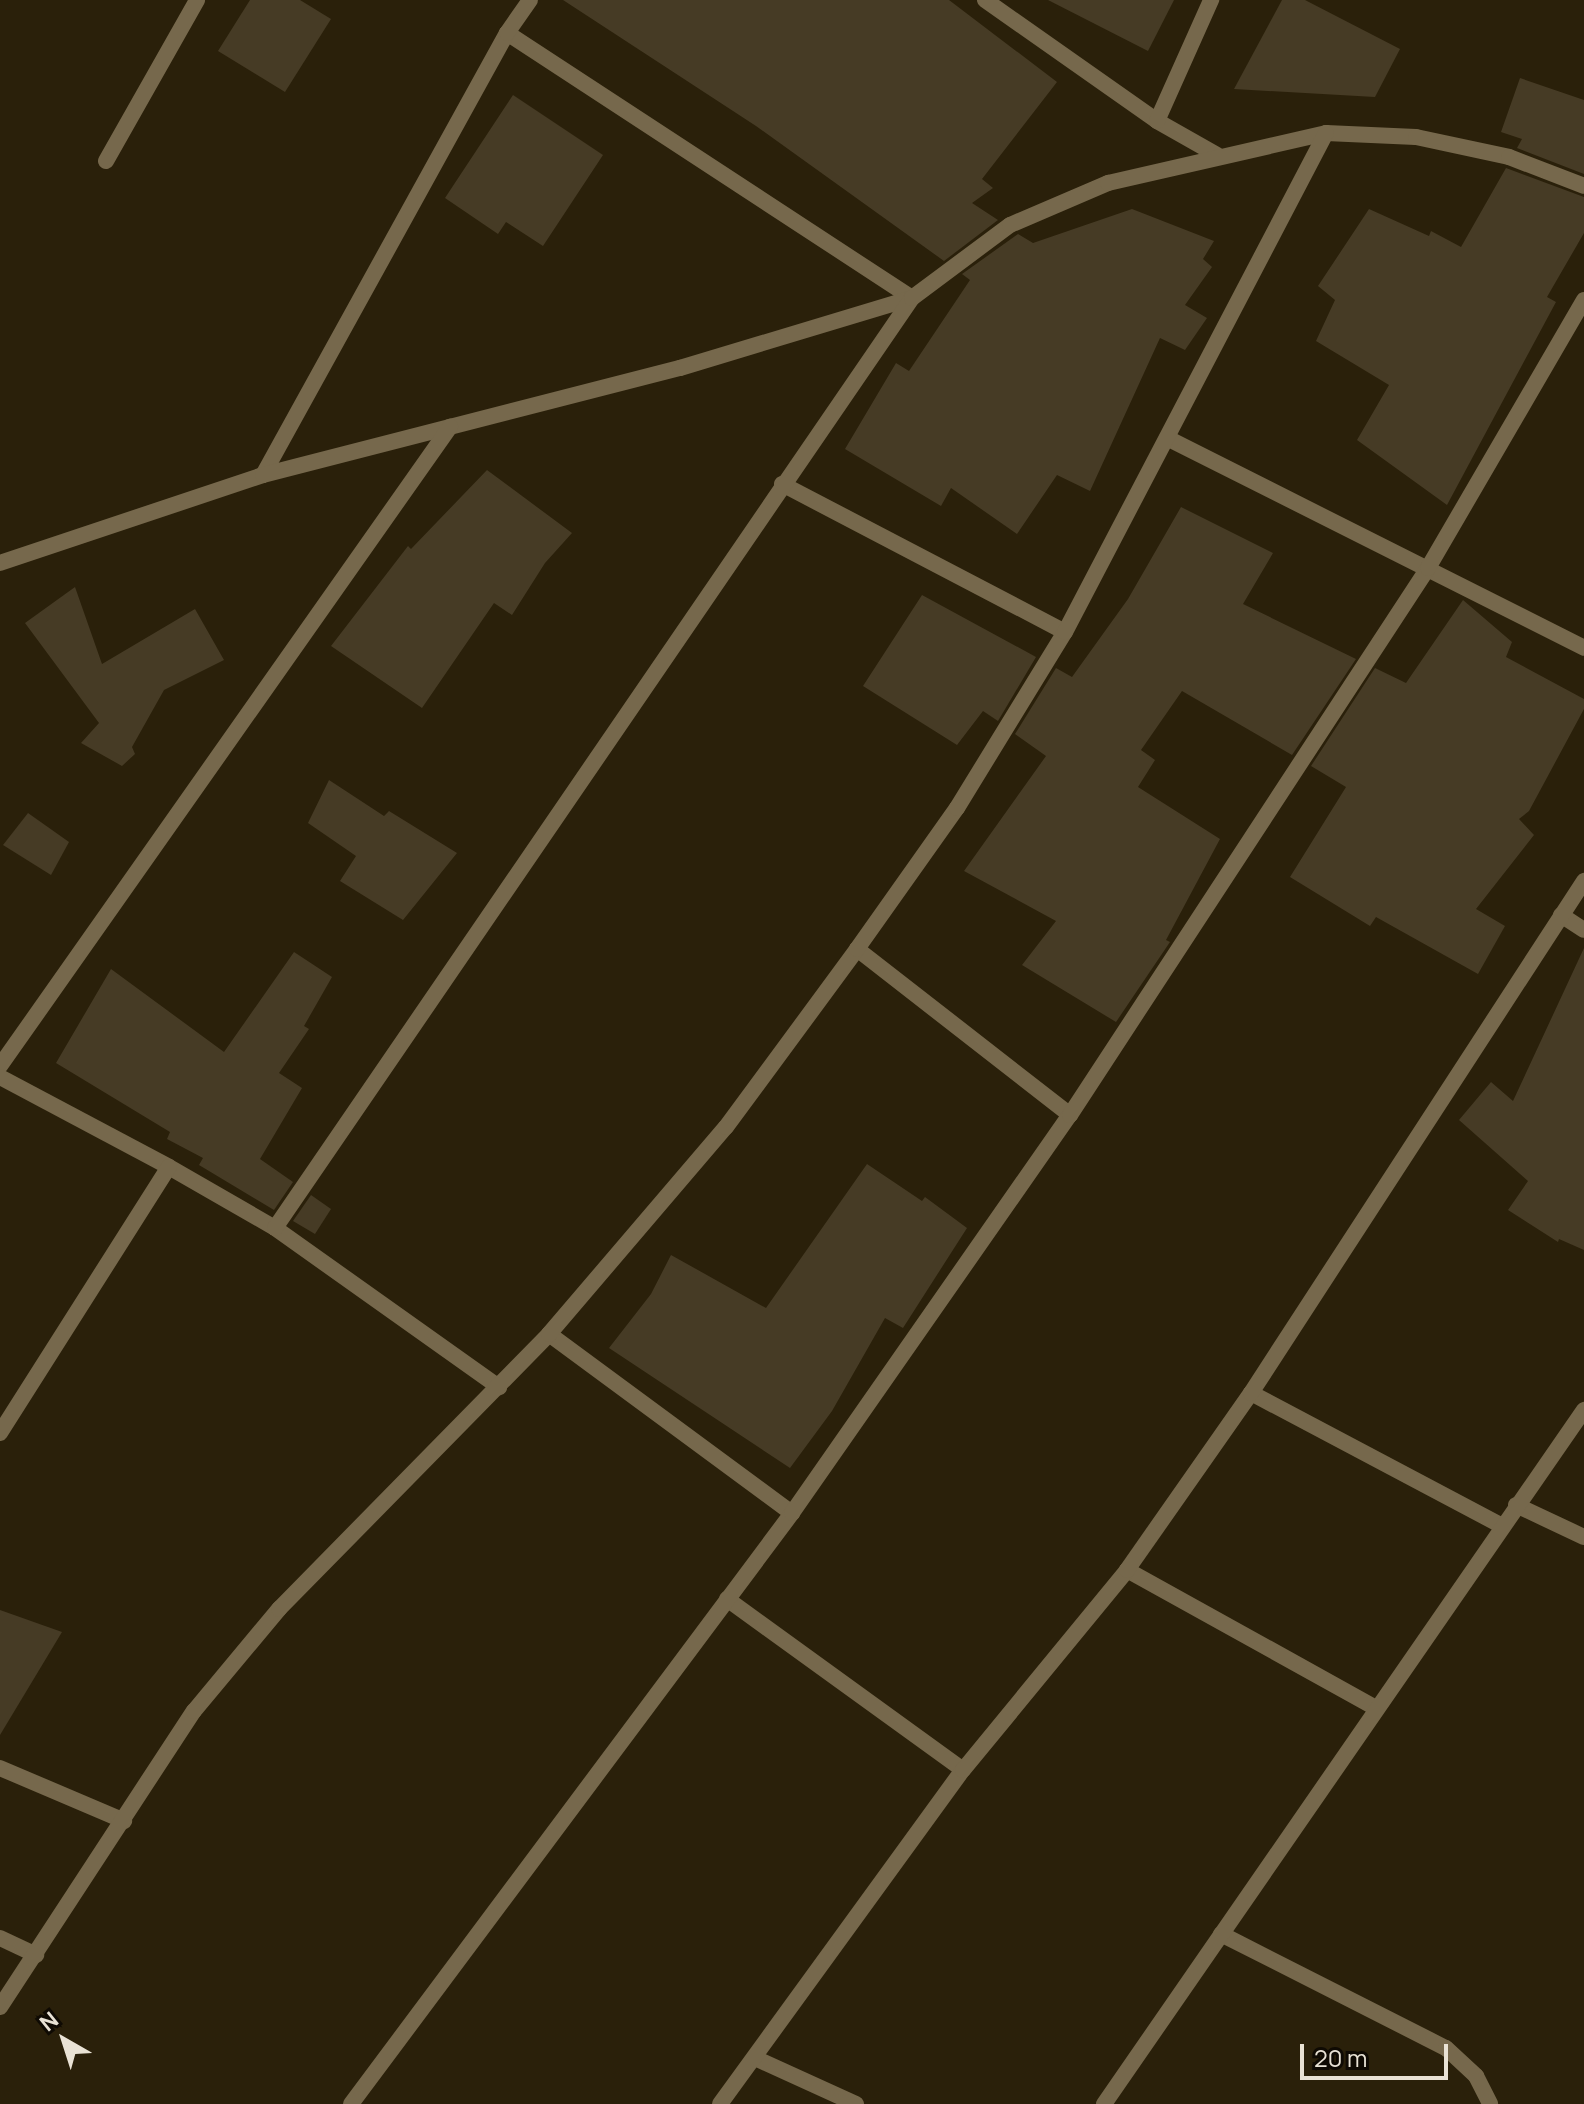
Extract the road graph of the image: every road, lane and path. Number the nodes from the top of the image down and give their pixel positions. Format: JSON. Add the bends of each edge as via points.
{"nodes":[{"id":1,"x":197,"y":0,"type":"edge"},
{"id":2,"x":530,"y":0,"type":"edge"},
{"id":3,"x":985,"y":0,"type":"edge"},
{"id":4,"x":1211,"y":0,"type":"edge"},
{"id":5,"x":507,"y":33,"type":"junction"},
{"id":6,"x":1157,"y":121,"type":"junction"},
{"id":7,"x":1326,"y":133,"type":"junction"},
{"id":8,"x":1217,"y":155,"type":"junction"},
{"id":9,"x":106,"y":161,"type":"dead end"},
{"id":10,"x":1584,"y":186,"type":"edge"},
{"id":11,"x":912,"y":298,"type":"junction"},
{"id":12,"x":1584,"y":300,"type":"edge"},
{"id":13,"x":450,"y":427,"type":"junction"},
{"id":14,"x":1167,"y":438,"type":"junction"},
{"id":15,"x":263,"y":475,"type":"junction"},
{"id":16,"x":782,"y":484,"type":"junction"},
{"id":17,"x":0,"y":563,"type":"edge"},
{"id":18,"x":1428,"y":568,"type":"junction"},
{"id":19,"x":1065,"y":632,"type":"junction"},
{"id":20,"x":1584,"y":648,"type":"edge"},
{"id":21,"x":1584,"y":881,"type":"edge"},
{"id":22,"x":1561,"y":915,"type":"junction"},
{"id":23,"x":1584,"y":930,"type":"edge"},
{"id":24,"x":857,"y":949,"type":"junction"},
{"id":25,"x":0,"y":1066,"type":"edge"},
{"id":26,"x":0,"y":1077,"type":"edge"},
{"id":27,"x":1070,"y":1115,"type":"junction"},
{"id":28,"x":169,"y":1167,"type":"junction"},
{"id":29,"x":275,"y":1228,"type":"junction"},
{"id":30,"x":549,"y":1334,"type":"junction"},
{"id":31,"x":499,"y":1387,"type":"junction"},
{"id":32,"x":1251,"y":1393,"type":"junction"},
{"id":33,"x":1584,"y":1410,"type":"edge"},
{"id":34,"x":0,"y":1433,"type":"edge"},
{"id":35,"x":1516,"y":1505,"type":"junction"},
{"id":36,"x":792,"y":1513,"type":"junction"},
{"id":37,"x":1502,"y":1526,"type":"junction"},
{"id":38,"x":1584,"y":1537,"type":"edge"},
{"id":39,"x":1127,"y":1570,"type":"junction"},
{"id":40,"x":727,"y":1599,"type":"junction"},
{"id":41,"x":1376,"y":1708,"type":"junction"},
{"id":42,"x":0,"y":1768,"type":"edge"},
{"id":43,"x":963,"y":1770,"type":"junction"},
{"id":44,"x":124,"y":1821,"type":"junction"},
{"id":45,"x":1221,"y":1934,"type":"junction"},
{"id":46,"x":0,"y":1938,"type":"edge"},
{"id":47,"x":36,"y":1955,"type":"junction"},
{"id":48,"x":0,"y":2007,"type":"edge"},
{"id":49,"x":755,"y":2058,"type":"junction"},
{"id":50,"x":351,"y":2104,"type":"edge"},
{"id":51,"x":720,"y":2104,"type":"edge"},
{"id":52,"x":856,"y":2104,"type":"edge"},
{"id":53,"x":1104,"y":2104,"type":"edge"},
{"id":54,"x":1490,"y":2104,"type":"edge"}],
"edges":[{"from":1,"to":9,"type":"street"},
{"from":2,"to":5,"type":"street"},
{"from":3,"to":6,"type":"street"},
{"from":4,"to":6,"type":"street"},
{"from":5,"to":11,"type":"street"},
{"from":5,"to":15,"type":"street"},
{"from":6,"to":8,"type":"street"},
{"from":7,"to":8,"type":"street"},
{"from":7,"to":10,"type":"street","via":[[1416,137],[1509,157]]},
{"from":7,"to":14,"type":"street"},
{"from":8,"to":11,"type":"street","via":[[1108,183],[1010,225]]},
{"from":11,"to":13,"type":"street","via":[[680,368]]},
{"from":11,"to":16,"type":"street"},
{"from":12,"to":18,"type":"street"},
{"from":13,"to":15,"type":"street"},
{"from":13,"to":25,"type":"street"},
{"from":14,"to":18,"type":"street"},
{"from":14,"to":19,"type":"street"},
{"from":15,"to":17,"type":"street"},
{"from":16,"to":19,"type":"street"},
{"from":16,"to":29,"type":"street"},
{"from":18,"to":20,"type":"street"},
{"from":18,"to":27,"type":"street"},
{"from":19,"to":24,"type":"street","via":[[957,808]]},
{"from":21,"to":22,"type":"street"},
{"from":22,"to":23,"type":"street"},
{"from":22,"to":32,"type":"street"},
{"from":24,"to":27,"type":"street"},
{"from":24,"to":30,"type":"street","via":[[726,1127]]},
{"from":26,"to":28,"type":"street"},
{"from":27,"to":36,"type":"street"},
{"from":28,"to":29,"type":"street"},
{"from":28,"to":34,"type":"street"},
{"from":29,"to":31,"type":"street"},
{"from":30,"to":31,"type":"street"},
{"from":30,"to":36,"type":"street"},
{"from":31,"to":44,"type":"street","via":[[279,1609],[194,1711]]},
{"from":32,"to":37,"type":"street"},
{"from":32,"to":39,"type":"street"},
{"from":33,"to":35,"type":"street"},
{"from":35,"to":37,"type":"street"},
{"from":35,"to":38,"type":"street"},
{"from":36,"to":40,"type":"street"},
{"from":37,"to":41,"type":"street"},
{"from":39,"to":41,"type":"street"},
{"from":39,"to":43,"type":"street"},
{"from":40,"to":43,"type":"street"},
{"from":40,"to":50,"type":"street"},
{"from":41,"to":45,"type":"street"},
{"from":42,"to":44,"type":"street"},
{"from":43,"to":49,"type":"street"},
{"from":44,"to":47,"type":"street"},
{"from":45,"to":53,"type":"street"},
{"from":45,"to":54,"type":"street","via":[[1446,2048],[1476,2076]]},
{"from":46,"to":47,"type":"street"},
{"from":47,"to":48,"type":"street"},
{"from":49,"to":51,"type":"street"},
{"from":49,"to":52,"type":"street"}]}
